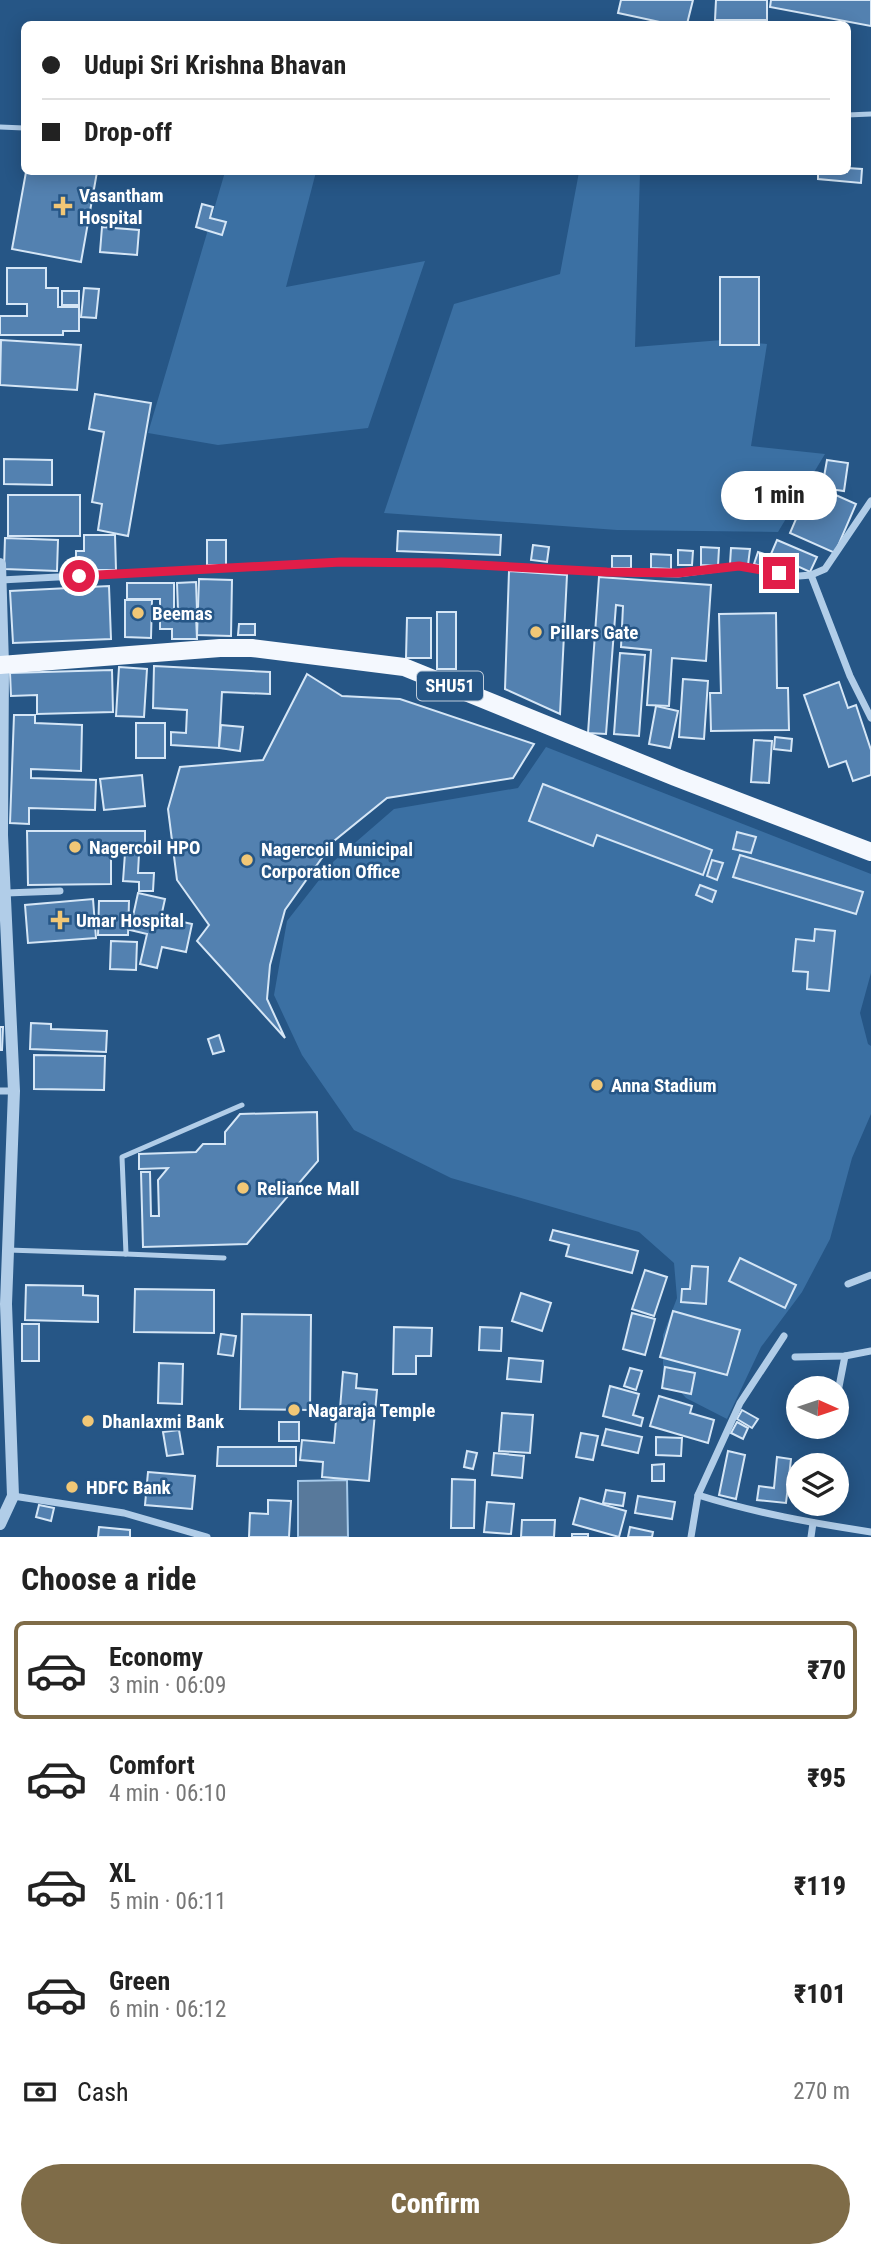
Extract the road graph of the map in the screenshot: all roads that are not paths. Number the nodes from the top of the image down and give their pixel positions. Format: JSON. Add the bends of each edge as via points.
{"nodes":[{"id":1,"x":871,"y":114,"type":"edge"},
{"id":2,"x":851,"y":115,"type":"edge"},
{"id":3,"x":0,"y":127,"type":"edge"},
{"id":4,"x":21,"y":128,"type":"edge"},
{"id":5,"x":871,"y":501,"type":"edge"},
{"id":6,"x":0,"y":564,"type":"edge"},
{"id":7,"x":811,"y":575,"type":"junction"},
{"id":8,"x":1,"y":580,"type":"edge"},
{"id":9,"x":2,"y":665,"type":"edge"},
{"id":10,"x":871,"y":718,"type":"edge"},
{"id":11,"x":1,"y":835,"type":"edge"},
{"id":12,"x":871,"y":852,"type":"edge"},
{"id":13,"x":60,"y":891,"type":"dead end"},
{"id":14,"x":6,"y":893,"type":"junction"},
{"id":15,"x":0,"y":1091,"type":"edge"},
{"id":16,"x":14,"y":1091,"type":"junction"},
{"id":17,"x":242,"y":1105,"type":"dead end"},
{"id":18,"x":8,"y":1250,"type":"junction"},
{"id":19,"x":126,"y":1254,"type":"junction"},
{"id":20,"x":224,"y":1258,"type":"dead end"},
{"id":21,"x":871,"y":1275,"type":"edge"},
{"id":22,"x":848,"y":1284,"type":"dead end"},
{"id":23,"x":4,"y":1333,"type":"edge"},
{"id":24,"x":784,"y":1336,"type":"dead end"},
{"id":25,"x":871,"y":1351,"type":"edge"},
{"id":26,"x":845,"y":1356,"type":"junction"},
{"id":27,"x":795,"y":1357,"type":"dead end"},
{"id":28,"x":841,"y":1376,"type":"edge"},
{"id":29,"x":698,"y":1495,"type":"junction"},
{"id":30,"x":13,"y":1496,"type":"junction"},
{"id":31,"x":813,"y":1523,"type":"junction"},
{"id":32,"x":0,"y":1524,"type":"edge"},
{"id":33,"x":871,"y":1532,"type":"edge"},
{"id":34,"x":207,"y":1537,"type":"edge"},
{"id":35,"x":691,"y":1537,"type":"edge"},
{"id":36,"x":811,"y":1537,"type":"edge"}],
"edges":[{"from":1,"to":2,"type":"lane"},
{"from":3,"to":4,"type":"lane"},
{"from":5,"to":7,"type":"street","via":[[825,569]]},
{"from":6,"to":8,"type":"street"},
{"from":7,"to":8,"type":"street","via":[[739,566],[678,573],[341,562]]},
{"from":7,"to":10,"type":"street"},
{"from":8,"to":9,"type":"street"},
{"from":9,"to":11,"type":"street"},
{"from":9,"to":12,"type":"main road","number":"SHU51","via":[[252,648],[404,667]]},
{"from":11,"to":14,"type":"street"},
{"from":13,"to":14,"type":"street"},
{"from":14,"to":16,"type":"street"},
{"from":15,"to":16,"type":"street"},
{"from":16,"to":18,"type":"street"},
{"from":17,"to":19,"type":"lane","via":[[122,1157]]},
{"from":18,"to":19,"type":"lane"},
{"from":18,"to":23,"type":"street"},
{"from":19,"to":20,"type":"lane"},
{"from":21,"to":22,"type":"street"},
{"from":23,"to":30,"type":"street"},
{"from":24,"to":29,"type":"street","via":[[740,1403]]},
{"from":25,"to":26,"type":"street"},
{"from":26,"to":27,"type":"street"},
{"from":26,"to":28,"type":"street"},
{"from":29,"to":31,"type":"street"},
{"from":29,"to":35,"type":"street"},
{"from":30,"to":32,"type":"street"},
{"from":30,"to":34,"type":"street","via":[[124,1513]]},
{"from":31,"to":33,"type":"street"},
{"from":31,"to":36,"type":"street"}]}
